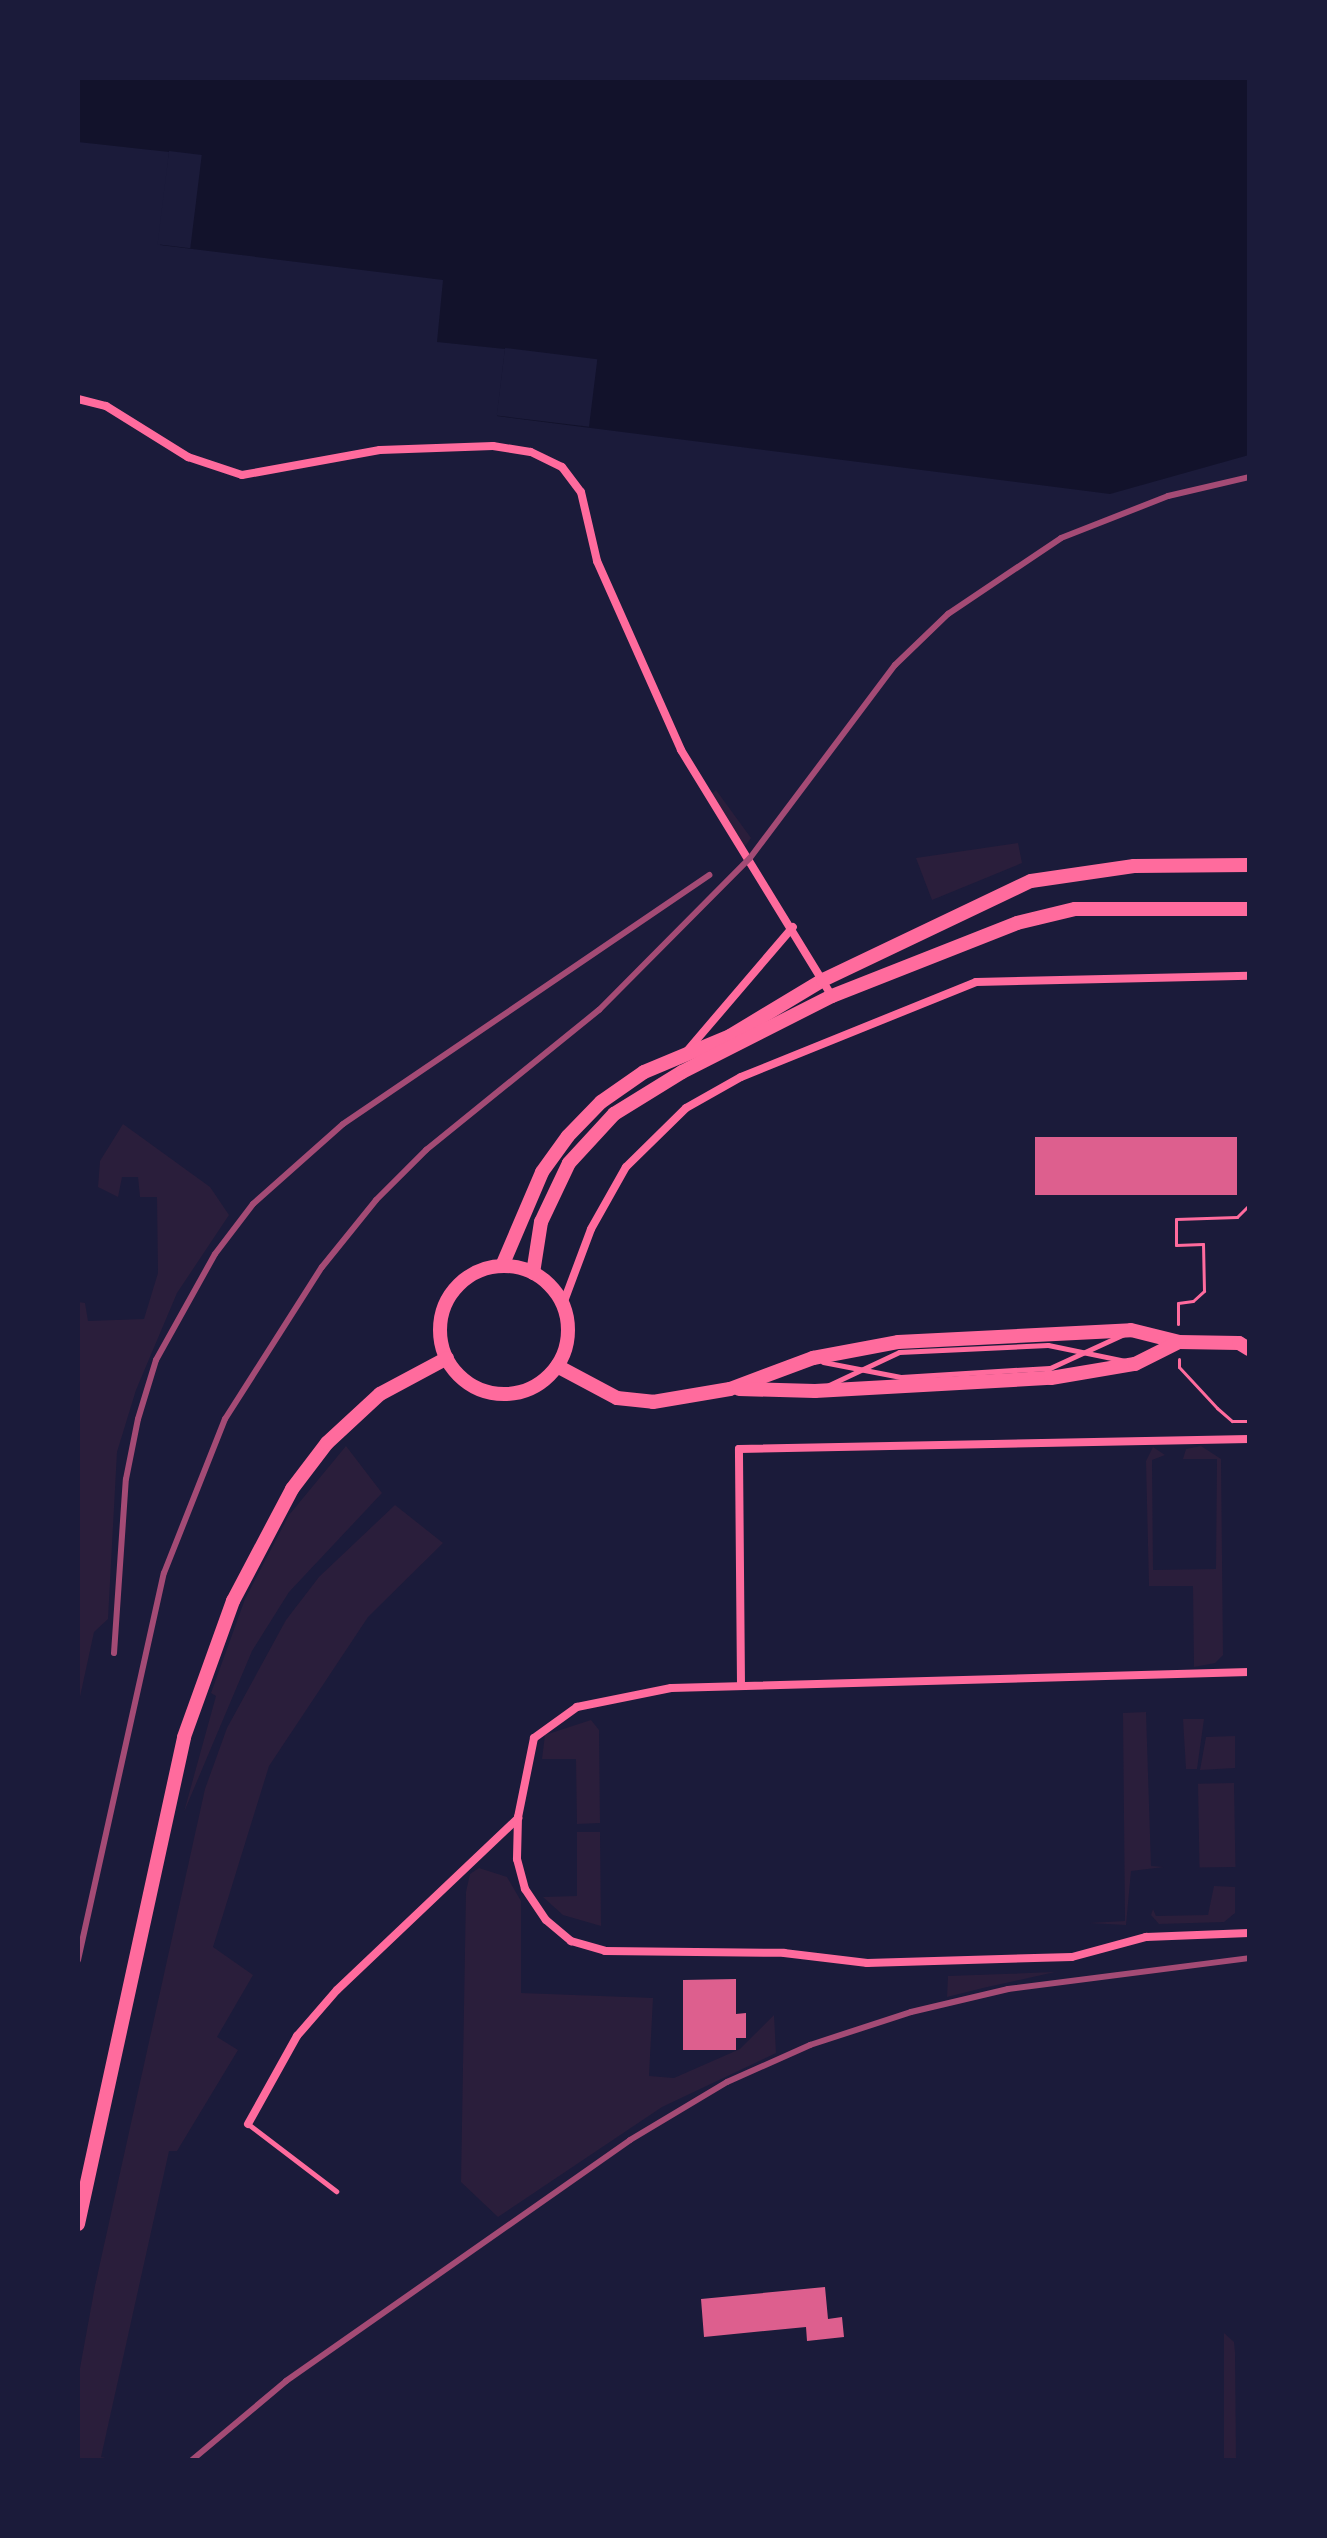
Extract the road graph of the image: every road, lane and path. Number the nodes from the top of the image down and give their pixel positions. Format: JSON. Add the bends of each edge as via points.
{"nodes":[{"id":1,"x":78,"y":399,"type":"edge"},
{"id":2,"x":1249,"y":865,"type":"edge"},
{"id":3,"x":1249,"y":909,"type":"edge"},
{"id":4,"x":793,"y":927,"type":"junction"},
{"id":5,"x":1249,"y":976,"type":"edge"},
{"id":6,"x":823,"y":980,"type":"junction"},
{"id":7,"x":832,"y":996,"type":"junction"},
{"id":8,"x":684,"y":1056,"type":"junction"},
{"id":9,"x":1249,"y":1205,"type":"edge"},
{"id":10,"x":1176,"y":1245,"type":"dead end"},
{"id":11,"x":502,"y":1266,"type":"junction"},
{"id":12,"x":533,"y":1273,"type":"junction"},
{"id":13,"x":563,"y":1304,"type":"junction"},
{"id":14,"x":1131,"y":1330,"type":"junction"},
{"id":15,"x":1179,"y":1342,"type":"junction"},
{"id":16,"x":1249,"y":1349,"type":"edge"},
{"id":17,"x":1094,"y":1351,"type":"junction"},
{"id":18,"x":447,"y":1358,"type":"junction"},
{"id":19,"x":813,"y":1358,"type":"junction"},
{"id":20,"x":1135,"y":1364,"type":"junction"},
{"id":21,"x":557,"y":1366,"type":"junction"},
{"id":22,"x":858,"y":1372,"type":"junction"},
{"id":23,"x":730,"y":1389,"type":"junction"},
{"id":24,"x":815,"y":1391,"type":"junction"},
{"id":25,"x":1249,"y":1439,"type":"edge"},
{"id":26,"x":1249,"y":1672,"type":"edge"},
{"id":27,"x":741,"y":1685,"type":"junction"},
{"id":28,"x":518,"y":1817,"type":"junction"},
{"id":29,"x":1249,"y":1933,"type":"edge"},
{"id":30,"x":248,"y":2124,"type":"joint"},
{"id":31,"x":336,"y":2191,"type":"dead end"},
{"id":32,"x":78,"y":2224,"type":"edge"}],
"edges":[{"from":1,"to":4,"type":"street","via":[[106,406],[188,457],[242,475],[380,450],[493,446],[531,452],[562,467],[581,492],[597,561],[681,750]]},
{"from":2,"to":6,"type":"street","via":[[1134,866],[1031,881]]},
{"from":3,"to":7,"type":"street","via":[[1075,909],[1017,923]]},
{"from":4,"to":6,"type":"street"},
{"from":4,"to":8,"type":"street"},
{"from":5,"to":13,"type":"street","via":[[976,982],[741,1077],[686,1108],[626,1167],[591,1229]]},
{"from":6,"to":7,"type":"street"},
{"from":6,"to":8,"type":"street","via":[[730,1036]]},
{"from":7,"to":12,"type":"street","via":[[640,1093],[606,1121],[569,1163],[553,1192],[541,1222]]},
{"from":8,"to":11,"type":"street","via":[[644,1072],[601,1102],[568,1136],[542,1172]]},
{"from":9,"to":10,"type":"path","via":[[1237,1217],[1176,1219]]},
{"from":11,"to":12,"type":"street"},
{"from":11,"to":18,"type":"street","via":[[463,1281],[446,1303],[440,1331]]},
{"from":12,"to":13,"type":"street"},
{"from":13,"to":21,"type":"street","via":[[568,1336]]},
{"from":14,"to":15,"type":"street"},
{"from":14,"to":17,"type":"lane"},
{"from":14,"to":19,"type":"street","via":[[898,1342]]},
{"from":15,"to":16,"type":"street","via":[[1221,1340]]},
{"from":15,"to":20,"type":"street"},
{"from":17,"to":20,"type":"lane"},
{"from":17,"to":22,"type":"lane","via":[[1050,1368],[901,1377]]},
{"from":17,"to":22,"type":"lane","via":[[1048,1345],[899,1352]]},
{"from":18,"to":21,"type":"street","via":[[466,1381],[492,1393],[522,1392]]},
{"from":18,"to":32,"type":"street","via":[[380,1394],[327,1443],[292,1489],[233,1601],[180,1751]]},
{"from":19,"to":22,"type":"lane"},
{"from":19,"to":23,"type":"street"},
{"from":20,"to":24,"type":"street","via":[[1051,1378]]},
{"from":21,"to":23,"type":"street","via":[[628,1400],[668,1401]]},
{"from":22,"to":24,"type":"lane"},
{"from":23,"to":24,"type":"street"},
{"from":25,"to":27,"type":"street","via":[[739,1449]]},
{"from":26,"to":27,"type":"street"},
{"from":27,"to":28,"type":"street","via":[[671,1688],[577,1707],[559,1717],[534,1738]]},
{"from":28,"to":29,"type":"street","via":[[517,1859],[525,1889],[546,1920],[571,1941],[605,1951],[784,1953],[896,1963],[1072,1957],[1146,1937]]},
{"from":28,"to":30,"type":"street","via":[[337,1990],[297,2036]]},
{"from":30,"to":31,"type":"lane"}]}
